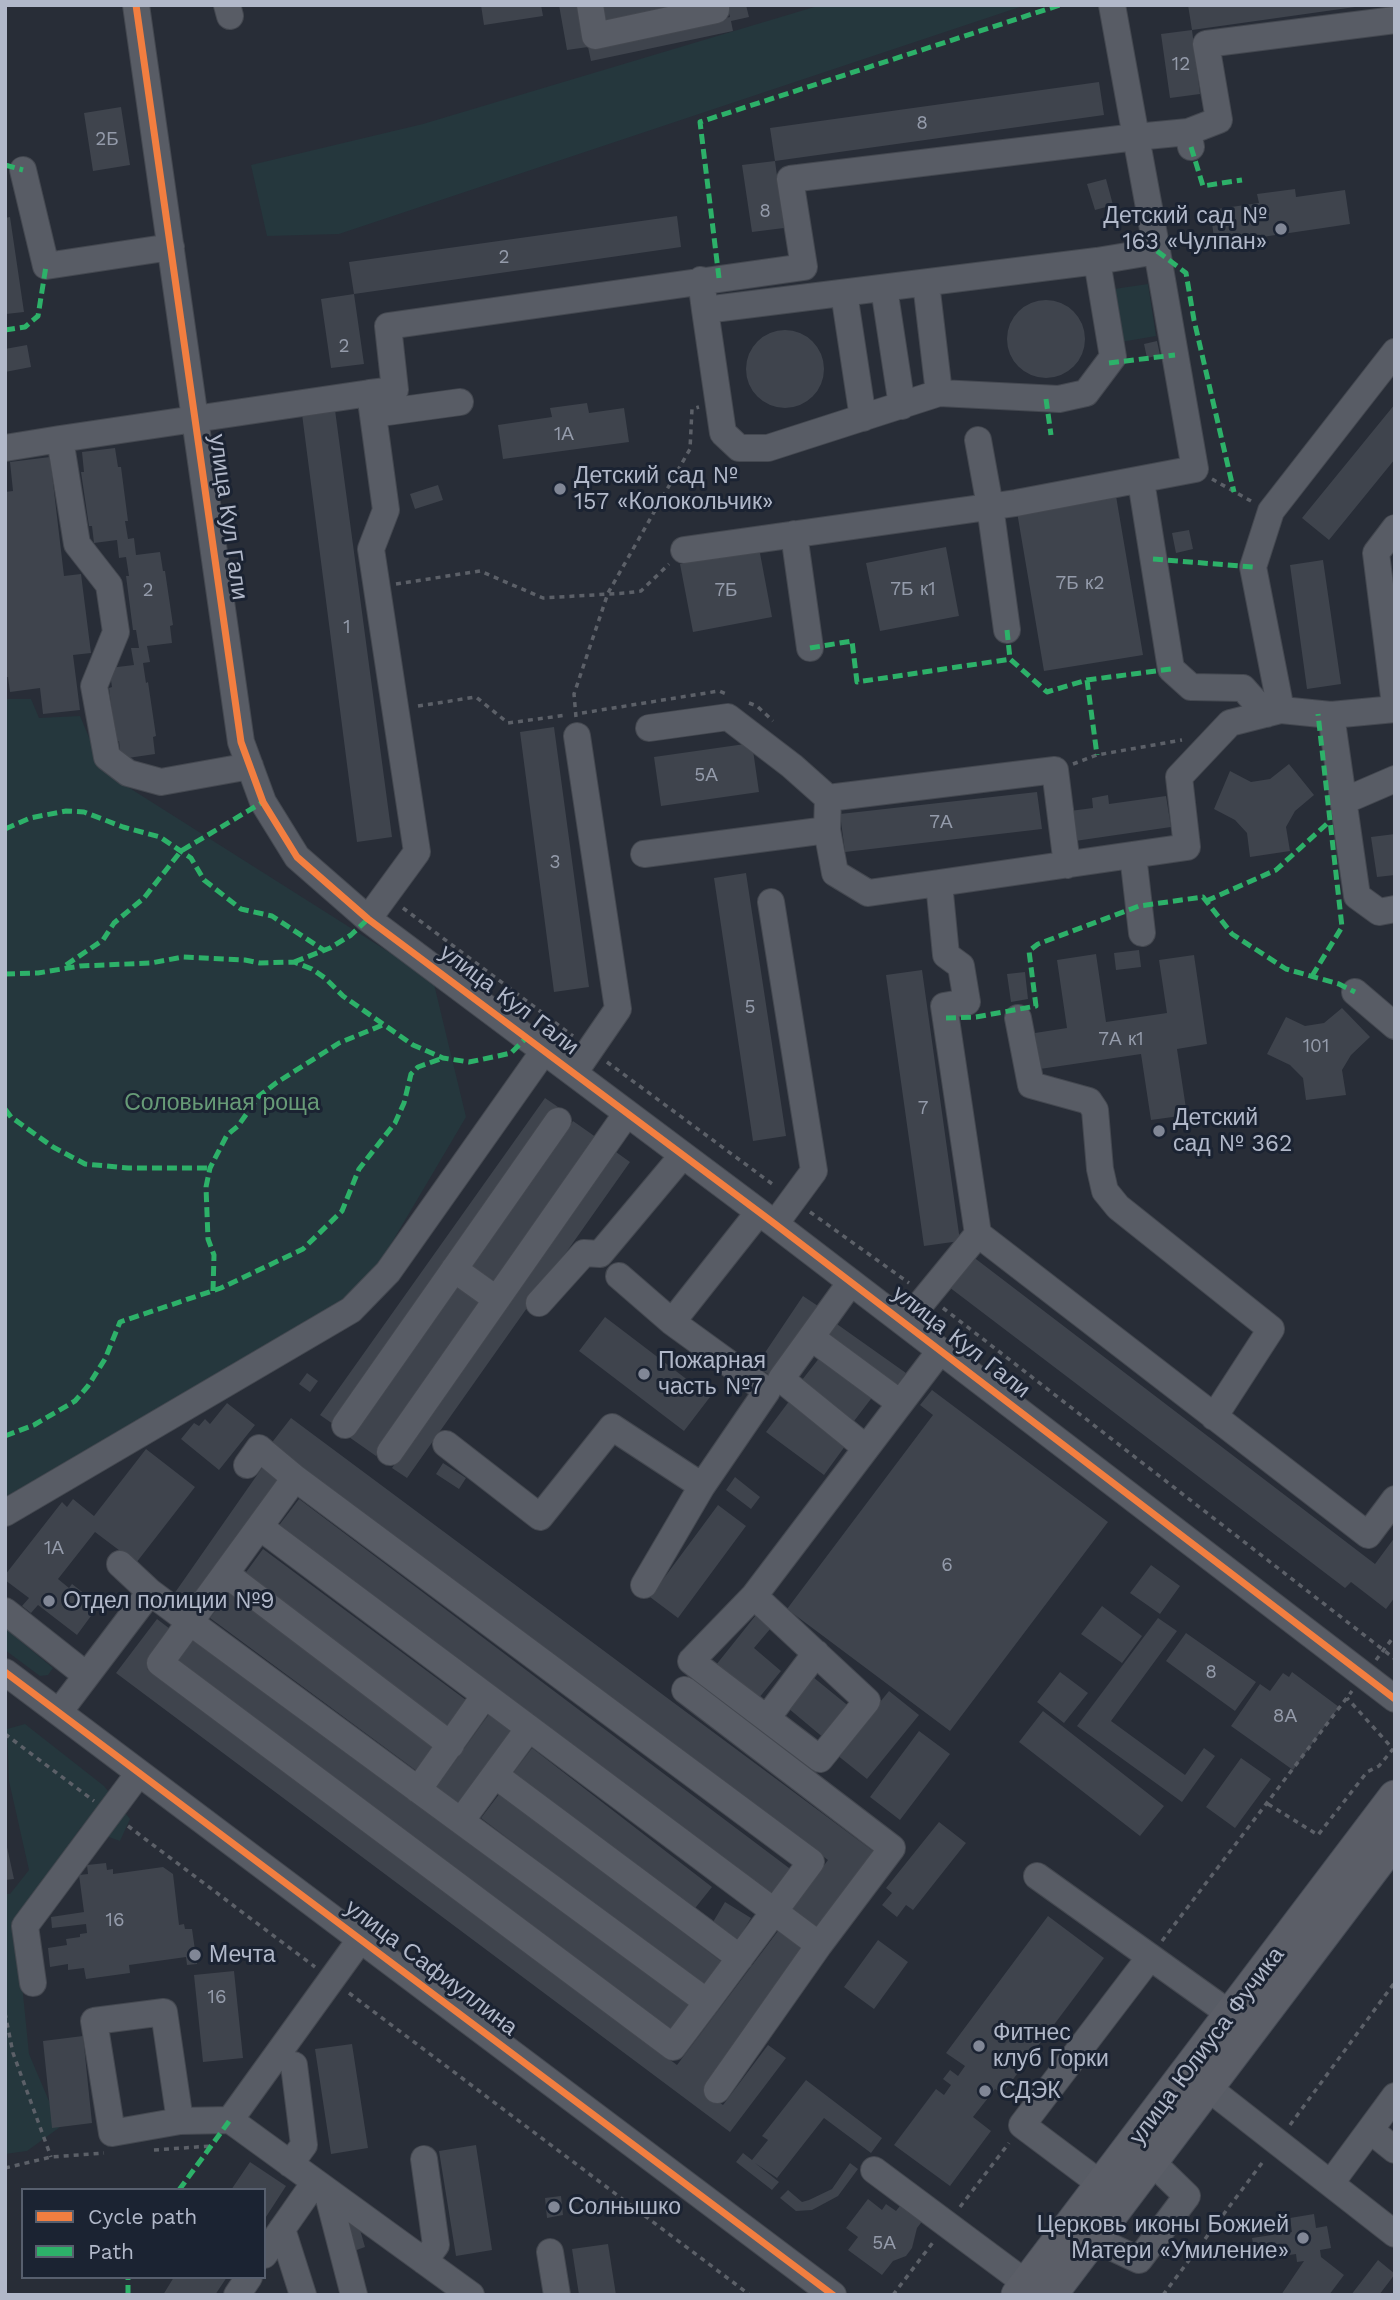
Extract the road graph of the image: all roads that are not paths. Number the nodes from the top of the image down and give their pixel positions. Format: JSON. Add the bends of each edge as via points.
{"nodes":[{"id":1,"x":136,"y":5,"type":"edge"},
{"id":2,"x":590,"y":5,"type":"edge"},
{"id":3,"x":716,"y":5,"type":"edge"},
{"id":4,"x":1112,"y":5,"type":"edge"},
{"id":5,"x":1395,"y":20,"type":"edge"},
{"id":6,"x":1136,"y":137,"type":"junction"},
{"id":7,"x":23,"y":170,"type":"dead end"},
{"id":8,"x":171,"y":247,"type":"junction"},
{"id":9,"x":1157,"y":251,"type":"junction"},
{"id":10,"x":1097,"y":261,"type":"junction"},
{"id":11,"x":701,"y":280,"type":"junction"},
{"id":12,"x":926,"y":283,"type":"junction"},
{"id":13,"x":884,"y":288,"type":"junction"},
{"id":14,"x":845,"y":293,"type":"junction"},
{"id":15,"x":705,"y":310,"type":"junction"},
{"id":16,"x":1395,"y":352,"type":"edge"},
{"id":17,"x":939,"y":393,"type":"junction"},
{"id":18,"x":460,"y":402,"type":"dead end"},
{"id":19,"x":372,"y":404,"type":"junction"},
{"id":20,"x":902,"y":405,"type":"junction"},
{"id":21,"x":863,"y":418,"type":"junction"},
{"id":22,"x":195,"y":419,"type":"junction"},
{"id":23,"x":60,"y":439,"type":"junction"},
{"id":24,"x":978,"y":440,"type":"dead end"},
{"id":25,"x":5,"y":448,"type":"edge"},
{"id":26,"x":1141,"y":481,"type":"junction"},
{"id":27,"x":990,"y":506,"type":"junction"},
{"id":28,"x":1395,"y":528,"type":"edge"},
{"id":29,"x":794,"y":534,"type":"junction"},
{"id":30,"x":684,"y":550,"type":"road end"},
{"id":31,"x":1007,"y":630,"type":"dead end"},
{"id":32,"x":810,"y":648,"type":"dead end"},
{"id":33,"x":1395,"y":707,"type":"edge"},
{"id":34,"x":1273,"y":712,"type":"junction"},
{"id":35,"x":1331,"y":715,"type":"junction"},
{"id":36,"x":576,"y":725,"type":"road end"},
{"id":37,"x":649,"y":728,"type":"dead end"},
{"id":38,"x":250,"y":766,"type":"junction"},
{"id":39,"x":1395,"y":779,"type":"edge"},
{"id":40,"x":828,"y":798,"type":"junction"},
{"id":41,"x":1344,"y":801,"type":"junction"},
{"id":42,"x":827,"y":830,"type":"junction"},
{"id":43,"x":644,"y":854,"type":"dead end"},
{"id":44,"x":1133,"y":855,"type":"junction"},
{"id":45,"x":1067,"y":865,"type":"junction"},
{"id":46,"x":939,"y":883,"type":"junction"},
{"id":47,"x":771,"y":902,"type":"dead end"},
{"id":48,"x":1395,"y":909,"type":"edge"},
{"id":49,"x":368,"y":919,"type":"junction"},
{"id":50,"x":1142,"y":933,"type":"dead end"},
{"id":51,"x":1355,"y":992,"type":"dead end"},
{"id":52,"x":1018,"y":1018,"type":"dead end"},
{"id":53,"x":1395,"y":1026,"type":"edge"},
{"id":54,"x":544,"y":1051,"type":"junction"},
{"id":55,"x":574,"y":1073,"type":"junction"},
{"id":56,"x":628,"y":1113,"type":"junction"},
{"id":57,"x":558,"y":1121,"type":"dead end"},
{"id":58,"x":683,"y":1155,"type":"junction"},
{"id":59,"x":767,"y":1218,"type":"junction"},
{"id":60,"x":978,"y":1234,"type":"junction"},
{"id":61,"x":454,"y":1269,"type":"junction"},
{"id":62,"x":619,"y":1276,"type":"dead end"},
{"id":63,"x":851,"y":1282,"type":"junction"},
{"id":64,"x":496,"y":1299,"type":"junction"},
{"id":65,"x":539,"y":1303,"type":"dead end"},
{"id":66,"x":672,"y":1321,"type":"junction"},
{"id":67,"x":905,"y":1323,"type":"junction"},
{"id":68,"x":811,"y":1338,"type":"junction"},
{"id":69,"x":940,"y":1351,"type":"junction"},
{"id":70,"x":900,"y":1403,"type":"junction"},
{"id":71,"x":1214,"y":1417,"type":"junction"},
{"id":72,"x":345,"y":1425,"type":"dead end"},
{"id":73,"x":446,"y":1444,"type":"dead end"},
{"id":74,"x":866,"y":1448,"type":"junction"},
{"id":75,"x":390,"y":1452,"type":"dead end"},
{"id":76,"x":247,"y":1465,"type":"dead end"},
{"id":77,"x":295,"y":1478,"type":"junction"},
{"id":78,"x":702,"y":1486,"type":"junction"},
{"id":79,"x":1395,"y":1499,"type":"edge"},
{"id":80,"x":5,"y":1513,"type":"edge"},
{"id":81,"x":260,"y":1527,"type":"junction"},
{"id":82,"x":120,"y":1564,"type":"dead end"},
{"id":83,"x":226,"y":1574,"type":"junction"},
{"id":84,"x":644,"y":1585,"type":"dead end"},
{"id":85,"x":150,"y":1592,"type":"junction"},
{"id":86,"x":754,"y":1596,"type":"junction"},
{"id":87,"x":5,"y":1611,"type":"edge"},
{"id":88,"x":190,"y":1622,"type":"junction"},
{"id":89,"x":816,"y":1653,"type":"junction"},
{"id":90,"x":86,"y":1675,"type":"junction"},
{"id":91,"x":11,"y":1687,"type":"edge"},
{"id":92,"x":685,"y":1690,"type":"dead end"},
{"id":93,"x":485,"y":1696,"type":"junction"},
{"id":94,"x":1395,"y":1699,"type":"edge"},
{"id":95,"x":59,"y":1712,"type":"junction"},
{"id":96,"x":767,"y":1718,"type":"junction"},
{"id":97,"x":529,"y":1728,"type":"junction"},
{"id":98,"x":450,"y":1745,"type":"junction"},
{"id":99,"x":139,"y":1773,"type":"junction"},
{"id":100,"x":495,"y":1775,"type":"junction"},
{"id":101,"x":418,"y":1790,"type":"junction"},
{"id":102,"x":1395,"y":1797,"type":"edge"},
{"id":103,"x":461,"y":1821,"type":"junction"},
{"id":104,"x":1395,"y":1839,"type":"edge"},
{"id":105,"x":1037,"y":1876,"type":"dead end"},
{"id":106,"x":774,"y":1912,"type":"junction"},
{"id":107,"x":360,"y":1940,"type":"junction"},
{"id":108,"x":820,"y":1945,"type":"junction"},
{"id":109,"x":1150,"y":1957,"type":"junction"},
{"id":110,"x":740,"y":1958,"type":"junction"},
{"id":111,"x":33,"y":1983,"type":"dead end"},
{"id":112,"x":707,"y":2002,"type":"junction"},
{"id":113,"x":1230,"y":2014,"type":"junction"},
{"id":114,"x":294,"y":2064,"type":"dead end"},
{"id":115,"x":1207,"y":2087,"type":"junction"},
{"id":116,"x":717,"y":2090,"type":"dead end"},
{"id":117,"x":1395,"y":2096,"type":"edge"},
{"id":118,"x":230,"y":2120,"type":"junction"},
{"id":119,"x":180,"y":2121,"type":"junction"},
{"id":120,"x":1370,"y":2130,"type":"junction"},
{"id":121,"x":1395,"y":2150,"type":"edge"},
{"id":122,"x":424,"y":2160,"type":"dead end"},
{"id":123,"x":1151,"y":2161,"type":"junction"},
{"id":124,"x":290,"y":2164,"type":"junction"},
{"id":125,"x":874,"y":2171,"type":"dead end"},
{"id":126,"x":1331,"y":2183,"type":"junction"},
{"id":127,"x":1102,"y":2185,"type":"junction"},
{"id":128,"x":321,"y":2186,"type":"junction"},
{"id":129,"x":282,"y":2229,"type":"junction"},
{"id":130,"x":1395,"y":2234,"type":"edge"},
{"id":131,"x":1093,"y":2238,"type":"junction"},
{"id":132,"x":266,"y":2252,"type":"edge"},
{"id":133,"x":550,"y":2252,"type":"dead end"},
{"id":134,"x":424,"y":2260,"type":"junction"},
{"id":135,"x":248,"y":2279,"type":"edge"},
{"id":136,"x":1032,"y":2291,"type":"edge"},
{"id":137,"x":237,"y":2295,"type":"edge"},
{"id":138,"x":303,"y":2295,"type":"edge"},
{"id":139,"x":354,"y":2295,"type":"edge"},
{"id":140,"x":471,"y":2295,"type":"edge"},
{"id":141,"x":557,"y":2295,"type":"edge"},
{"id":142,"x":833,"y":2295,"type":"edge"}],
"edges":[{"from":1,"to":8,"type":"street","name":"улица Кул Гали"},
{"from":2,"to":3,"type":"street","via":[[595,36],[716,10]]},
{"from":4,"to":6,"type":"street"},
{"from":5,"to":6,"type":"street","via":[[1206,44],[1219,120],[1189,139]]},
{"from":6,"to":9,"type":"street"},
{"from":6,"to":11,"type":"street","via":[[790,179],[804,267]]},
{"from":7,"to":8,"type":"street","via":[[46,266]]},
{"from":8,"to":22,"type":"street","name":"улица Кул Гали"},
{"from":9,"to":10,"type":"street"},
{"from":9,"to":26,"type":"street","via":[[1195,469]]},
{"from":10,"to":12,"type":"street"},
{"from":10,"to":17,"type":"street","via":[[1113,356],[1086,393],[1059,400]]},
{"from":11,"to":15,"type":"street"},
{"from":11,"to":19,"type":"street","via":[[388,326],[395,390]]},
{"from":12,"to":13,"type":"street"},
{"from":12,"to":17,"type":"street"},
{"from":13,"to":14,"type":"street"},
{"from":13,"to":20,"type":"street"},
{"from":14,"to":15,"type":"street"},
{"from":14,"to":21,"type":"street"},
{"from":15,"to":21,"type":"street","via":[[723,433],[739,447],[768,448]]},
{"from":16,"to":34,"type":"street","via":[[1271,511],[1253,567]]},
{"from":17,"to":20,"type":"street"},
{"from":18,"to":19,"type":"street"},
{"from":19,"to":22,"type":"street"},
{"from":19,"to":49,"type":"street","via":[[386,510],[371,549],[416,852]]},
{"from":20,"to":21,"type":"street"},
{"from":22,"to":23,"type":"street"},
{"from":22,"to":38,"type":"street","name":"улица Кул Гали","via":[[241,741]]},
{"from":23,"to":25,"type":"street"},
{"from":23,"to":38,"type":"street","via":[[77,544],[109,586],[116,632],[94,686],[107,757],[128,774],[162,782]]},
{"from":24,"to":27,"type":"street"},
{"from":26,"to":27,"type":"street"},
{"from":26,"to":34,"type":"street","via":[[1171,669],[1191,687],[1243,688]]},
{"from":27,"to":29,"type":"street"},
{"from":27,"to":31,"type":"street"},
{"from":28,"to":33,"type":"street","via":[[1376,553]]},
{"from":29,"to":30,"type":"street"},
{"from":29,"to":32,"type":"street"},
{"from":33,"to":35,"type":"street"},
{"from":34,"to":35,"type":"street"},
{"from":34,"to":44,"type":"street","via":[[1230,723],[1179,777],[1187,847]]},
{"from":35,"to":41,"type":"street"},
{"from":36,"to":55,"type":"street","via":[[618,1009]]},
{"from":37,"to":40,"type":"street","via":[[728,717]]},
{"from":38,"to":49,"type":"street","name":"улица Кул Гали","via":[[263,802],[298,857]]},
{"from":39,"to":41,"type":"street"},
{"from":40,"to":42,"type":"street"},
{"from":40,"to":45,"type":"street","via":[[1055,770]]},
{"from":41,"to":48,"type":"street","via":[[1357,896],[1379,912]]},
{"from":42,"to":43,"type":"street"},
{"from":42,"to":46,"type":"street","via":[[835,873],[868,892]]},
{"from":44,"to":45,"type":"street"},
{"from":44,"to":50,"type":"street"},
{"from":45,"to":46,"type":"street"},
{"from":46,"to":60,"type":"street","via":[[946,954],[961,965],[967,1002],[944,1006]]},
{"from":47,"to":59,"type":"street","via":[[814,1171],[793,1200]]},
{"from":49,"to":54,"type":"street","name":"улица Кул Гали"},
{"from":51,"to":53,"type":"street"},
{"from":52,"to":71,"type":"street","via":[[1031,1085],[1089,1101],[1095,1110],[1105,1191],[1118,1207],[1271,1329]]},
{"from":54,"to":55,"type":"street","name":"улица Кул Гали"},
{"from":54,"to":80,"type":"street","via":[[388,1272],[351,1310]]},
{"from":55,"to":56,"type":"street","name":"улица Кул Гали"},
{"from":56,"to":58,"type":"street","name":"улица Кул Гали"},
{"from":56,"to":64,"type":"street"},
{"from":57,"to":61,"type":"street"},
{"from":58,"to":59,"type":"street","name":"улица Кул Гали"},
{"from":58,"to":65,"type":"street","via":[[600,1254],[584,1253]]},
{"from":59,"to":63,"type":"street","name":"улица Кул Гали"},
{"from":59,"to":66,"type":"street"},
{"from":60,"to":67,"type":"street"},
{"from":60,"to":71,"type":"street"},
{"from":61,"to":64,"type":"street"},
{"from":61,"to":72,"type":"street"},
{"from":62,"to":66,"type":"street"},
{"from":63,"to":67,"type":"street","name":"улица Кул Гали"},
{"from":63,"to":68,"type":"street"},
{"from":64,"to":75,"type":"street"},
{"from":66,"to":78,"type":"street","via":[[767,1391]]},
{"from":67,"to":69,"type":"street","name":"улица Кул Гали"},
{"from":68,"to":70,"type":"street"},
{"from":68,"to":74,"type":"street","via":[[781,1380]]},
{"from":69,"to":70,"type":"street"},
{"from":69,"to":94,"type":"street","name":"улица Кул Гали"},
{"from":70,"to":74,"type":"street"},
{"from":71,"to":79,"type":"street","via":[[1368,1535]]},
{"from":73,"to":78,"type":"street","via":[[540,1517],[612,1427]]},
{"from":74,"to":86,"type":"street"},
{"from":76,"to":77,"type":"street","via":[[260,1448]]},
{"from":77,"to":81,"type":"street"},
{"from":77,"to":106,"type":"street","via":[[811,1862]]},
{"from":78,"to":84,"type":"street"},
{"from":81,"to":83,"type":"street"},
{"from":81,"to":93,"type":"street"},
{"from":82,"to":85,"type":"street"},
{"from":83,"to":88,"type":"street"},
{"from":83,"to":98,"type":"street"},
{"from":85,"to":88,"type":"street"},
{"from":85,"to":90,"type":"street"},
{"from":86,"to":89,"type":"street"},
{"from":86,"to":96,"type":"street","via":[[691,1661]]},
{"from":87,"to":90,"type":"street"},
{"from":88,"to":101,"type":"street"},
{"from":88,"to":112,"type":"street","via":[[160,1663],[673,2047]]},
{"from":89,"to":96,"type":"street"},
{"from":89,"to":96,"type":"street","via":[[867,1701],[820,1759]]},
{"from":90,"to":95,"type":"street"},
{"from":91,"to":95,"type":"street","name":"улица Сафиуллина"},
{"from":92,"to":108,"type":"street","via":[[892,1848]]},
{"from":93,"to":97,"type":"street"},
{"from":93,"to":98,"type":"street"},
{"from":95,"to":99,"type":"street","name":"улица Сафиуллина"},
{"from":97,"to":100,"type":"street"},
{"from":97,"to":106,"type":"street"},
{"from":98,"to":101,"type":"street"},
{"from":99,"to":107,"type":"street","name":"улица Сафиуллина"},
{"from":99,"to":111,"type":"street","via":[[25,1926]]},
{"from":100,"to":103,"type":"street"},
{"from":100,"to":110,"type":"street"},
{"from":101,"to":103,"type":"street"},
{"from":102,"to":113,"type":"main road","name":"улица Юлиуса Фучика"},
{"from":103,"to":112,"type":"street"},
{"from":104,"to":115,"type":"main road","name":"улица Юлиуса Фучика"},
{"from":105,"to":109,"type":"street"},
{"from":106,"to":108,"type":"street"},
{"from":106,"to":110,"type":"street"},
{"from":107,"to":118,"type":"street"},
{"from":107,"to":142,"type":"street","name":"улица Сафиуллина"},
{"from":108,"to":116,"type":"street"},
{"from":109,"to":113,"type":"street"},
{"from":109,"to":127,"type":"street","via":[[1022,2125]]},
{"from":110,"to":112,"type":"street"},
{"from":113,"to":127,"type":"main road","name":"улица Юлиуса Фучика"},
{"from":114,"to":124,"type":"street","via":[[304,2145]]},
{"from":115,"to":123,"type":"main road","name":"улица Юлиуса Фучика"},
{"from":115,"to":126,"type":"street"},
{"from":117,"to":120,"type":"street"},
{"from":118,"to":119,"type":"street"},
{"from":118,"to":124,"type":"street"},
{"from":119,"to":119,"type":"street","via":[[164,2012],[94,2021],[112,2133]]},
{"from":120,"to":121,"type":"street"},
{"from":120,"to":126,"type":"street"},
{"from":122,"to":134,"type":"street","via":[[436,2245]]},
{"from":123,"to":131,"type":"main road","name":"улица Юлиуса Фучика"},
{"from":123,"to":131,"type":"street","via":[[1187,2196],[1139,2260]]},
{"from":124,"to":128,"type":"street"},
{"from":125,"to":136,"type":"street"},
{"from":126,"to":130,"type":"street"},
{"from":127,"to":136,"type":"main road","name":"улица Юлиуса Фучика"},
{"from":128,"to":129,"type":"street"},
{"from":128,"to":134,"type":"street"},
{"from":128,"to":139,"type":"street"},
{"from":129,"to":132,"type":"street"},
{"from":129,"to":138,"type":"street"},
{"from":131,"to":136,"type":"main road","name":"улица Юлиуса Фучика"},
{"from":133,"to":141,"type":"street"},
{"from":134,"to":140,"type":"street"},
{"from":135,"to":137,"type":"street"}]}
